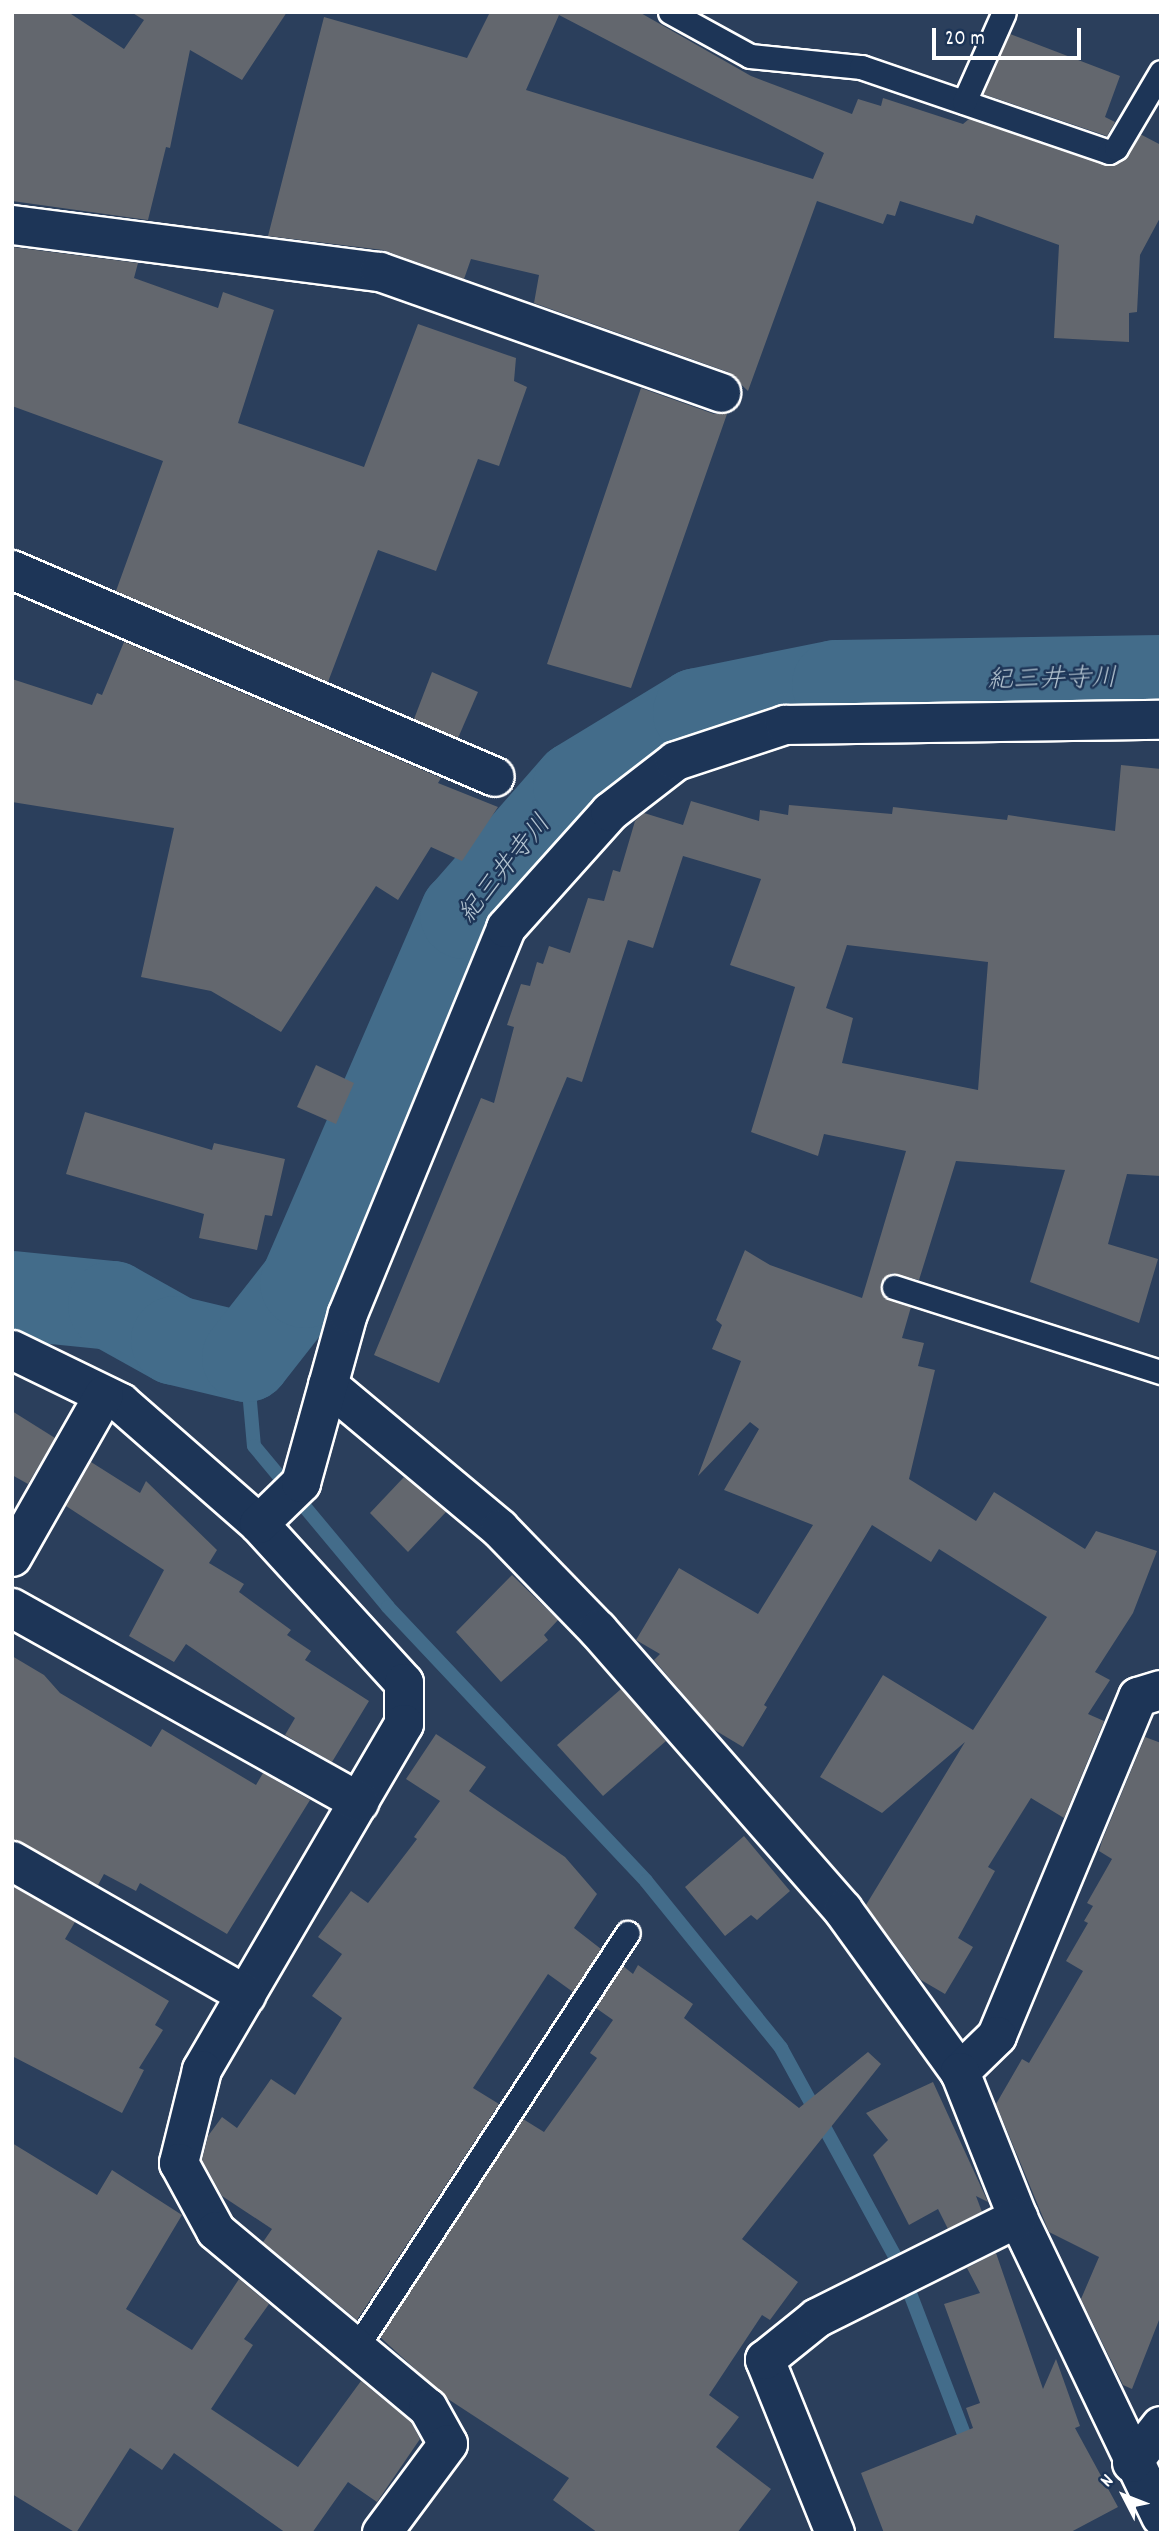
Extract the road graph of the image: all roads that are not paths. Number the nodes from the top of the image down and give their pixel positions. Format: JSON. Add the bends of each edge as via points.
{"nodes":[{"id":1,"x":670,"y":12,"type":"edge"},
{"id":2,"x":1004,"y":12,"type":"edge"},
{"id":3,"x":1161,"y":72,"type":"edge"},
{"id":4,"x":964,"y":102,"type":"junction"},
{"id":5,"x":12,"y":225,"type":"edge"},
{"id":6,"x":720,"y":393,"type":"dead end"},
{"id":7,"x":12,"y":570,"type":"edge"},
{"id":8,"x":1161,"y":720,"type":"edge"},
{"id":9,"x":495,"y":777,"type":"dead end"},
{"id":10,"x":894,"y":1287,"type":"dead end"},
{"id":11,"x":12,"y":1350,"type":"edge"},
{"id":12,"x":1161,"y":1372,"type":"edge"},
{"id":13,"x":328,"y":1385,"type":"junction"},
{"id":14,"x":104,"y":1395,"type":"junction"},
{"id":15,"x":264,"y":1519,"type":"junction"},
{"id":16,"x":12,"y":1557,"type":"edge"},
{"id":17,"x":12,"y":1608,"type":"edge"},
{"id":18,"x":1161,"y":1690,"type":"edge"},
{"id":19,"x":359,"y":1802,"type":"junction"},
{"id":20,"x":12,"y":1861,"type":"edge"},
{"id":21,"x":628,"y":1933,"type":"dead end"},
{"id":22,"x":246,"y":1995,"type":"junction"},
{"id":23,"x":960,"y":2072,"type":"junction"},
{"id":24,"x":1018,"y":2218,"type":"junction"},
{"id":25,"x":356,"y":2348,"type":"junction"},
{"id":26,"x":1161,"y":2426,"type":"edge"},
{"id":27,"x":1132,"y":2463,"type":"junction"},
{"id":28,"x":1161,"y":2516,"type":"edge"},
{"id":29,"x":382,"y":2533,"type":"edge"},
{"id":30,"x":835,"y":2533,"type":"edge"}],
"edges":[{"from":1,"to":4,"type":"lane","via":[[750,56],[861,67]]},
{"from":2,"to":4,"type":"lane"},
{"from":3,"to":4,"type":"lane","via":[[1116,148],[1109,152]]},
{"from":5,"to":6,"type":"street","via":[[380,272]]},
{"from":7,"to":9,"type":"street"},
{"from":8,"to":13,"type":"street","via":[[785,725],[676,761],[610,812],[506,928],[348,1314]]},
{"from":10,"to":12,"type":"lane"},
{"from":11,"to":14,"type":"street"},
{"from":13,"to":15,"type":"street","via":[[301,1483]]},
{"from":13,"to":23,"type":"street","via":[[500,1530],[598,1630],[844,1910]]},
{"from":14,"to":15,"type":"street","via":[[121,1403]]},
{"from":14,"to":16,"type":"street"},
{"from":15,"to":19,"type":"street","via":[[404,1683],[404,1724]]},
{"from":17,"to":19,"type":"street"},
{"from":18,"to":23,"type":"street","via":[[1138,1697],[996,2036]]},
{"from":19,"to":22,"type":"street"},
{"from":20,"to":22,"type":"street"},
{"from":21,"to":25,"type":"lane"},
{"from":22,"to":25,"type":"street","via":[[202,2070],[179,2163],[216,2231]]},
{"from":23,"to":24,"type":"street"},
{"from":24,"to":27,"type":"street"},
{"from":24,"to":30,"type":"street","via":[[817,2318],[765,2360]]},
{"from":25,"to":29,"type":"street","via":[[428,2408],[448,2444]]},
{"from":26,"to":27,"type":"street"},
{"from":27,"to":28,"type":"street"}]}
